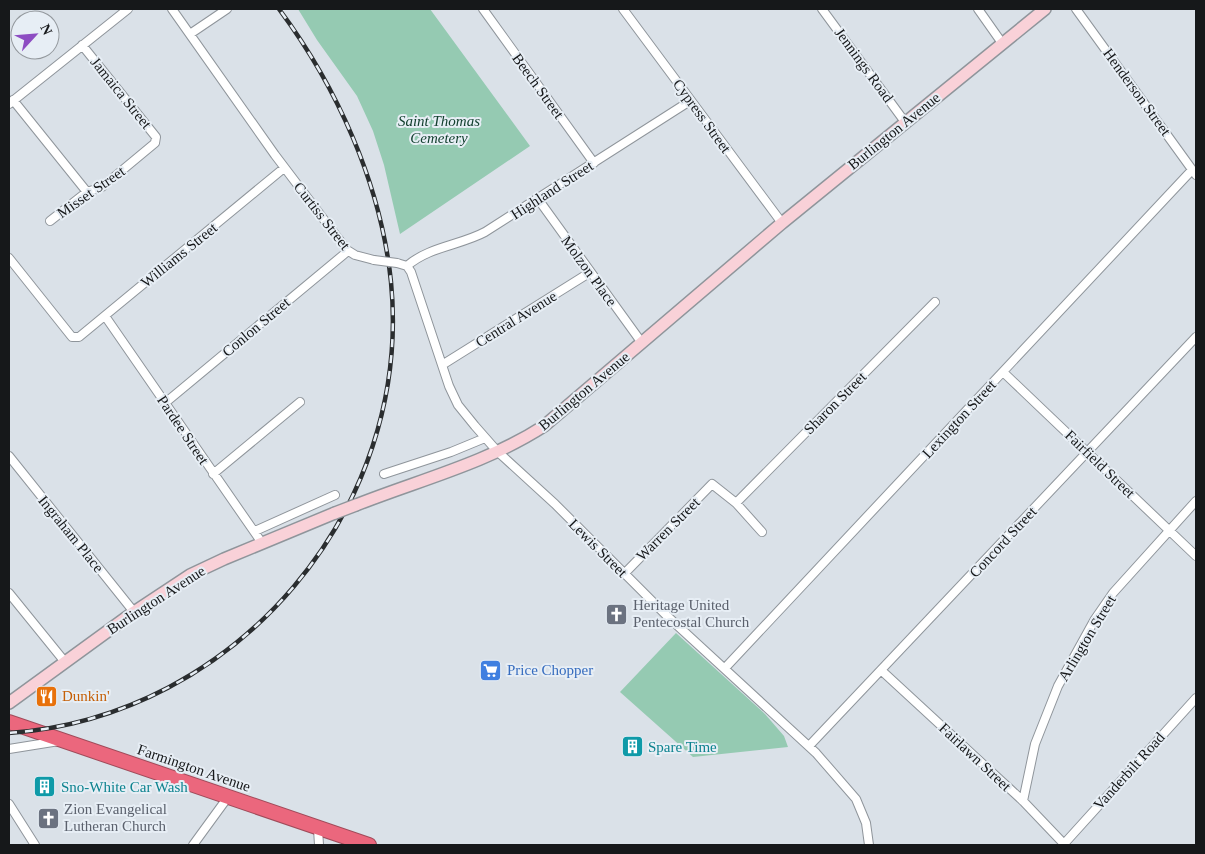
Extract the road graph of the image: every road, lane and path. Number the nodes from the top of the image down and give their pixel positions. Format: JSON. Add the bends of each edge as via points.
{"nodes":[{"id":1,"x":128,"y":9,"type":"edge"},
{"id":2,"x":172,"y":9,"type":"edge"},
{"id":3,"x":227,"y":9,"type":"edge"},
{"id":4,"x":483,"y":9,"type":"edge"},
{"id":5,"x":623,"y":9,"type":"edge"},
{"id":6,"x":822,"y":9,"type":"edge"},
{"id":7,"x":978,"y":9,"type":"edge"},
{"id":8,"x":1046,"y":9,"type":"edge"},
{"id":9,"x":1076,"y":9,"type":"edge"},
{"id":10,"x":190,"y":34,"type":"junction"},
{"id":11,"x":1002,"y":43,"type":"junction"},
{"id":12,"x":82,"y":45,"type":"junction"},
{"id":13,"x":690,"y":101,"type":"junction"},
{"id":14,"x":11,"y":102,"type":"edge"},
{"id":15,"x":905,"y":122,"type":"junction"},
{"id":16,"x":155,"y":143,"type":"joint"},
{"id":17,"x":594,"y":163,"type":"junction"},
{"id":18,"x":284,"y":168,"type":"junction"},
{"id":19,"x":1194,"y":173,"type":"edge"},
{"id":20,"x":87,"y":192,"type":"junction"},
{"id":21,"x":538,"y":199,"type":"junction"},
{"id":22,"x":50,"y":221,"type":"dead end"},
{"id":23,"x":782,"y":223,"type":"junction"},
{"id":24,"x":348,"y":251,"type":"junction"},
{"id":25,"x":9,"y":258,"type":"edge"},
{"id":26,"x":407,"y":266,"type":"junction"},
{"id":27,"x":589,"y":273,"type":"junction"},
{"id":28,"x":935,"y":302,"type":"dead end"},
{"id":29,"x":104,"y":316,"type":"junction"},
{"id":30,"x":1196,"y":337,"type":"edge"},
{"id":31,"x":642,"y":343,"type":"junction"},
{"id":32,"x":442,"y":365,"type":"junction"},
{"id":33,"x":1003,"y":372,"type":"junction"},
{"id":34,"x":300,"y":402,"type":"dead end"},
{"id":35,"x":165,"y":403,"type":"junction"},
{"id":36,"x":485,"y":438,"type":"junction"},
{"id":37,"x":498,"y":451,"type":"junction"},
{"id":38,"x":1088,"y":452,"type":"junction"},
{"id":39,"x":9,"y":456,"type":"edge"},
{"id":40,"x":213,"y":474,"type":"junction"},
{"id":41,"x":384,"y":474,"type":"dead end"},
{"id":42,"x":335,"y":495,"type":"dead end"},
{"id":43,"x":1196,"y":501,"type":"edge"},
{"id":44,"x":736,"y":503,"type":"junction"},
{"id":45,"x":1168,"y":530,"type":"junction"},
{"id":46,"x":255,"y":531,"type":"junction"},
{"id":47,"x":762,"y":532,"type":"dead end"},
{"id":48,"x":262,"y":543,"type":"junction"},
{"id":49,"x":1196,"y":556,"type":"edge"},
{"id":50,"x":624,"y":574,"type":"junction"},
{"id":51,"x":9,"y":592,"type":"edge"},
{"id":52,"x":134,"y":612,"type":"junction"},
{"id":53,"x":65,"y":662,"type":"junction"},
{"id":54,"x":725,"y":668,"type":"junction"},
{"id":55,"x":882,"y":671,"type":"junction"},
{"id":56,"x":1196,"y":698,"type":"edge"},
{"id":57,"x":9,"y":702,"type":"edge"},
{"id":58,"x":9,"y":722,"type":"edge"},
{"id":59,"x":61,"y":740,"type":"junction"},
{"id":60,"x":809,"y":746,"type":"junction"},
{"id":61,"x":9,"y":748,"type":"edge"},
{"id":62,"x":228,"y":797,"type":"junction"},
{"id":63,"x":1023,"y":801,"type":"junction"},
{"id":64,"x":9,"y":804,"type":"edge"},
{"id":65,"x":318,"y":829,"type":"junction"},
{"id":66,"x":35,"y":845,"type":"edge"},
{"id":67,"x":193,"y":845,"type":"edge"},
{"id":68,"x":319,"y":845,"type":"edge"},
{"id":69,"x":369,"y":845,"type":"edge"},
{"id":70,"x":869,"y":845,"type":"edge"},
{"id":71,"x":1064,"y":845,"type":"edge"}],
"edges":[{"from":1,"to":12,"type":"street"},
{"from":2,"to":10,"type":"street","name":"Curtiss Street"},
{"from":3,"to":10,"type":"street"},
{"from":4,"to":17,"type":"street","name":"Beech Street"},
{"from":5,"to":13,"type":"street","name":"Cypress Street"},
{"from":6,"to":15,"type":"street","name":"Jennings Road"},
{"from":7,"to":11,"type":"street"},
{"from":8,"to":11,"type":"main road","name":"Burlington Avenue"},
{"from":9,"to":19,"type":"street","name":"Henderson Street"},
{"from":10,"to":18,"type":"street","name":"Curtiss Street"},
{"from":11,"to":15,"type":"main road","name":"Burlington Avenue"},
{"from":12,"to":14,"type":"street"},
{"from":12,"to":16,"type":"street","name":"Jamaica Street","via":[[156,137]]},
{"from":13,"to":17,"type":"street","name":"Highland Street"},
{"from":13,"to":23,"type":"street","name":"Cypress Street"},
{"from":14,"to":20,"type":"street"},
{"from":15,"to":23,"type":"main road","name":"Burlington Avenue"},
{"from":16,"to":20,"type":"street","name":"Misset Street","via":[[102,187]]},
{"from":17,"to":21,"type":"street","name":"Highland Street"},
{"from":18,"to":24,"type":"street","name":"Curtiss Street"},
{"from":18,"to":29,"type":"street","name":"Williams Street"},
{"from":19,"to":33,"type":"street","name":"Lexington Street"},
{"from":20,"to":22,"type":"street","name":"Misset Street"},
{"from":21,"to":26,"type":"street","name":"Highland Street","via":[[475,238],[419,258]]},
{"from":21,"to":27,"type":"street","name":"Molzon Place"},
{"from":23,"to":31,"type":"main road","name":"Burlington Avenue"},
{"from":24,"to":26,"type":"street","name":"Curtiss Street","bridge":true},
{"from":24,"to":35,"type":"street","name":"Conlon Street"},
{"from":25,"to":29,"type":"street","name":"Williams Street","via":[[72,337],[80,337]]},
{"from":26,"to":32,"type":"street"},
{"from":27,"to":31,"type":"street","name":"Molzon Place"},
{"from":27,"to":32,"type":"street","name":"Central Avenue"},
{"from":28,"to":44,"type":"street","name":"Sharon Street"},
{"from":29,"to":35,"type":"street","name":"Pardee Street"},
{"from":30,"to":38,"type":"street","name":"Concord Street"},
{"from":31,"to":37,"type":"main road","name":"Burlington Avenue","via":[[554,418]]},
{"from":32,"to":36,"type":"street","via":[[456,400]]},
{"from":33,"to":38,"type":"street","name":"Fairfield Street"},
{"from":33,"to":54,"type":"street","name":"Lexington Street"},
{"from":34,"to":40,"type":"street"},
{"from":35,"to":40,"type":"street","name":"Pardee Street"},
{"from":36,"to":37,"type":"street"},
{"from":36,"to":41,"type":"street"},
{"from":37,"to":48,"type":"main road","name":"Burlington Avenue","bridge":true},
{"from":37,"to":50,"type":"street","name":"Lewis Street"},
{"from":38,"to":45,"type":"street","name":"Fairfield Street"},
{"from":38,"to":55,"type":"street","name":"Concord Street"},
{"from":39,"to":52,"type":"street","name":"Ingraham Place"},
{"from":40,"to":46,"type":"street","name":"Pardee Street"},
{"from":42,"to":46,"type":"street"},
{"from":43,"to":45,"type":"street","name":"Arlington Street"},
{"from":44,"to":47,"type":"street"},
{"from":44,"to":50,"type":"street","name":"Warren Street","via":[[712,484]]},
{"from":45,"to":49,"type":"street","name":"Fairfield Street"},
{"from":45,"to":63,"type":"street","name":"Arlington Street","via":[[1113,593],[1058,686],[1035,744]]},
{"from":46,"to":48,"type":"street","name":"Pardee Street"},
{"from":48,"to":52,"type":"main road","name":"Burlington Avenue","via":[[190,575]]},
{"from":50,"to":54,"type":"street","name":"Lewis Street"},
{"from":51,"to":53,"type":"street"},
{"from":52,"to":53,"type":"main road","name":"Burlington Avenue"},
{"from":53,"to":57,"type":"main road","name":"Burlington Avenue"},
{"from":54,"to":60,"type":"street","name":"Lewis Street"},
{"from":55,"to":60,"type":"street","name":"Concord Street"},
{"from":55,"to":63,"type":"street","name":"Fairlawn Street"},
{"from":56,"to":71,"type":"street","name":"Vanderbilt Road"},
{"from":58,"to":59,"type":"highway","name":"Farmington Avenue"},
{"from":59,"to":61,"type":"street"},
{"from":59,"to":62,"type":"highway","name":"Farmington Avenue"},
{"from":60,"to":70,"type":"street","name":"Lewis Street","via":[[856,799],[866,823]]},
{"from":62,"to":65,"type":"highway","name":"Farmington Avenue"},
{"from":62,"to":67,"type":"street"},
{"from":63,"to":71,"type":"street","name":"Fairlawn Street"},
{"from":64,"to":66,"type":"street"},
{"from":65,"to":68,"type":"street"},
{"from":65,"to":69,"type":"highway","name":"Farmington Avenue"}]}
